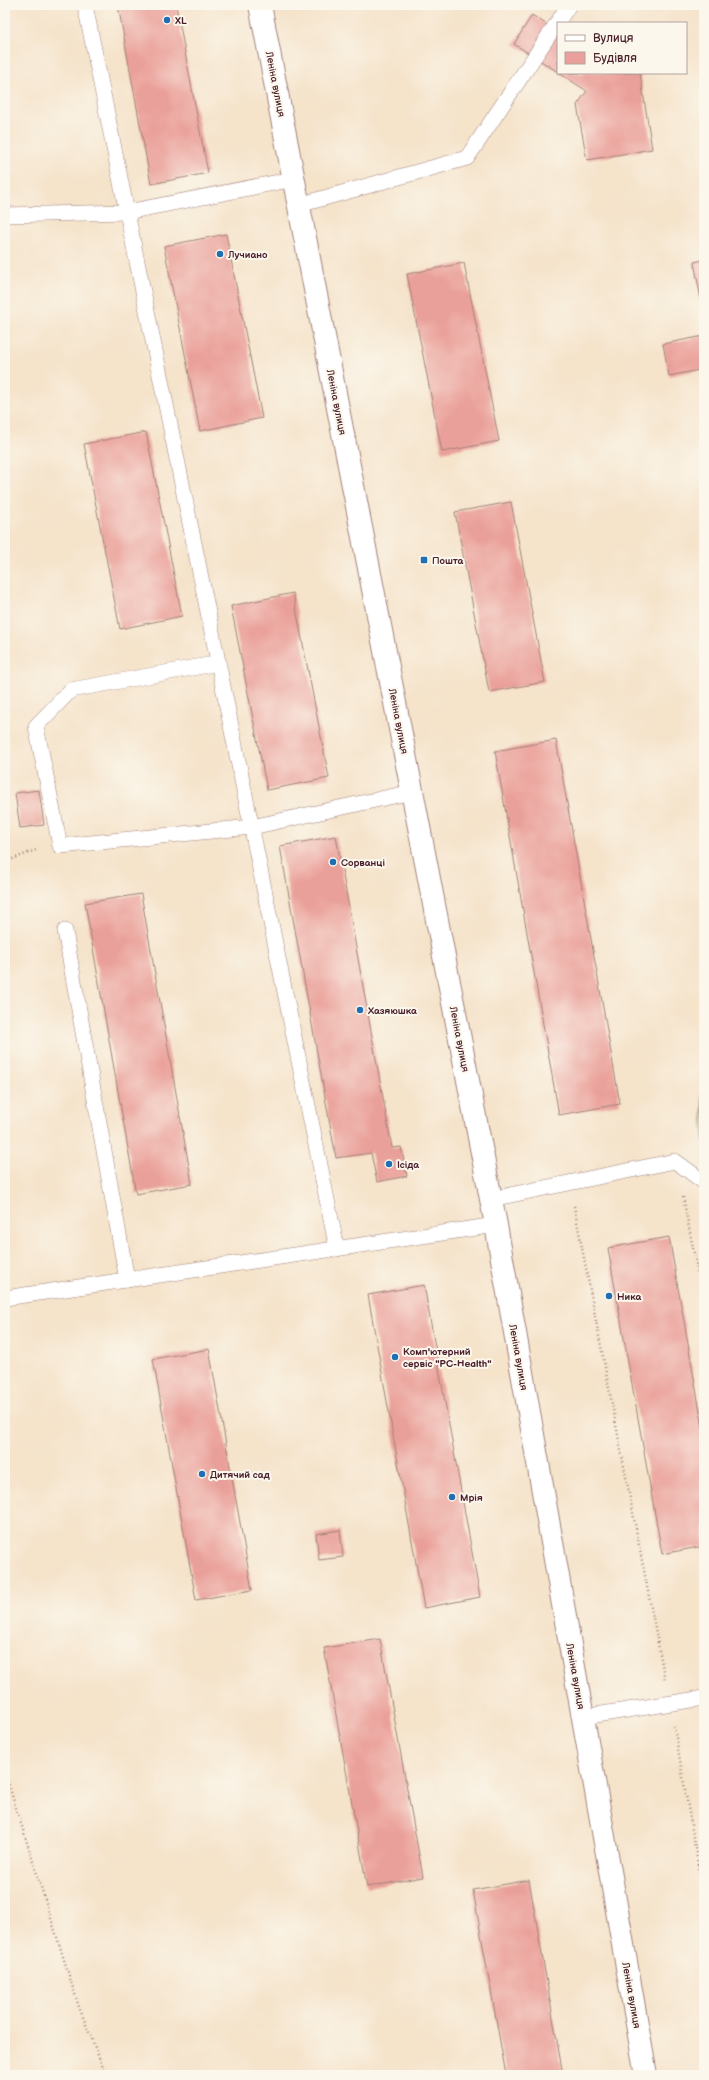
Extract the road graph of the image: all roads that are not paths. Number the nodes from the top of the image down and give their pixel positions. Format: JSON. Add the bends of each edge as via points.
{"nodes":[{"id":1,"x":85,"y":5,"type":"edge"},
{"id":2,"x":260,"y":5,"type":"edge"},
{"id":3,"x":569,"y":5,"type":"edge"},
{"id":4,"x":558,"y":22,"type":"edge"},
{"id":5,"x":557,"y":23,"type":"edge"},
{"id":6,"x":294,"y":179,"type":"junction"},
{"id":7,"x":299,"y":205,"type":"junction"},
{"id":8,"x":127,"y":212,"type":"junction"},
{"id":9,"x":5,"y":215,"type":"edge"},
{"id":10,"x":219,"y":663,"type":"junction"},
{"id":11,"x":412,"y":792,"type":"junction"},
{"id":12,"x":252,"y":827,"type":"junction"},
{"id":13,"x":65,"y":931,"type":"dead end"},
{"id":14,"x":704,"y":1182,"type":"edge"},
{"id":15,"x":491,"y":1199,"type":"junction"},
{"id":16,"x":496,"y":1225,"type":"junction"},
{"id":17,"x":338,"y":1249,"type":"junction"},
{"id":18,"x":127,"y":1280,"type":"junction"},
{"id":19,"x":5,"y":1298,"type":"edge"},
{"id":20,"x":704,"y":1698,"type":"edge"},
{"id":21,"x":583,"y":1717,"type":"junction"},
{"id":22,"x":646,"y":2075,"type":"edge"}],
"edges":[{"from":1,"to":8,"type":"lane"},
{"from":2,"to":6,"type":"main road","name":"Леніна вулиця"},
{"from":3,"to":4,"type":"lane"},
{"from":5,"to":7,"type":"lane","via":[[467,158]]},
{"from":6,"to":7,"type":"main road","name":"Леніна вулиця"},
{"from":6,"to":8,"type":"lane"},
{"from":7,"to":11,"type":"main road","name":"Леніна вулиця"},
{"from":8,"to":9,"type":"lane"},
{"from":8,"to":10,"type":"lane"},
{"from":10,"to":12,"type":"lane"},
{"from":10,"to":12,"type":"lane","via":[[71,690],[36,726],[60,846]]},
{"from":11,"to":12,"type":"lane"},
{"from":11,"to":15,"type":"main road","name":"Леніна вулиця"},
{"from":12,"to":17,"type":"lane"},
{"from":13,"to":18,"type":"lane"},
{"from":14,"to":15,"type":"lane","via":[[675,1161]]},
{"from":15,"to":16,"type":"main road","name":"Леніна вулиця"},
{"from":16,"to":17,"type":"lane"},
{"from":16,"to":21,"type":"main road","name":"Леніна вулиця"},
{"from":17,"to":18,"type":"lane"},
{"from":18,"to":19,"type":"lane"},
{"from":20,"to":21,"type":"lane"},
{"from":21,"to":22,"type":"main road","name":"Леніна вулиця"}]}
